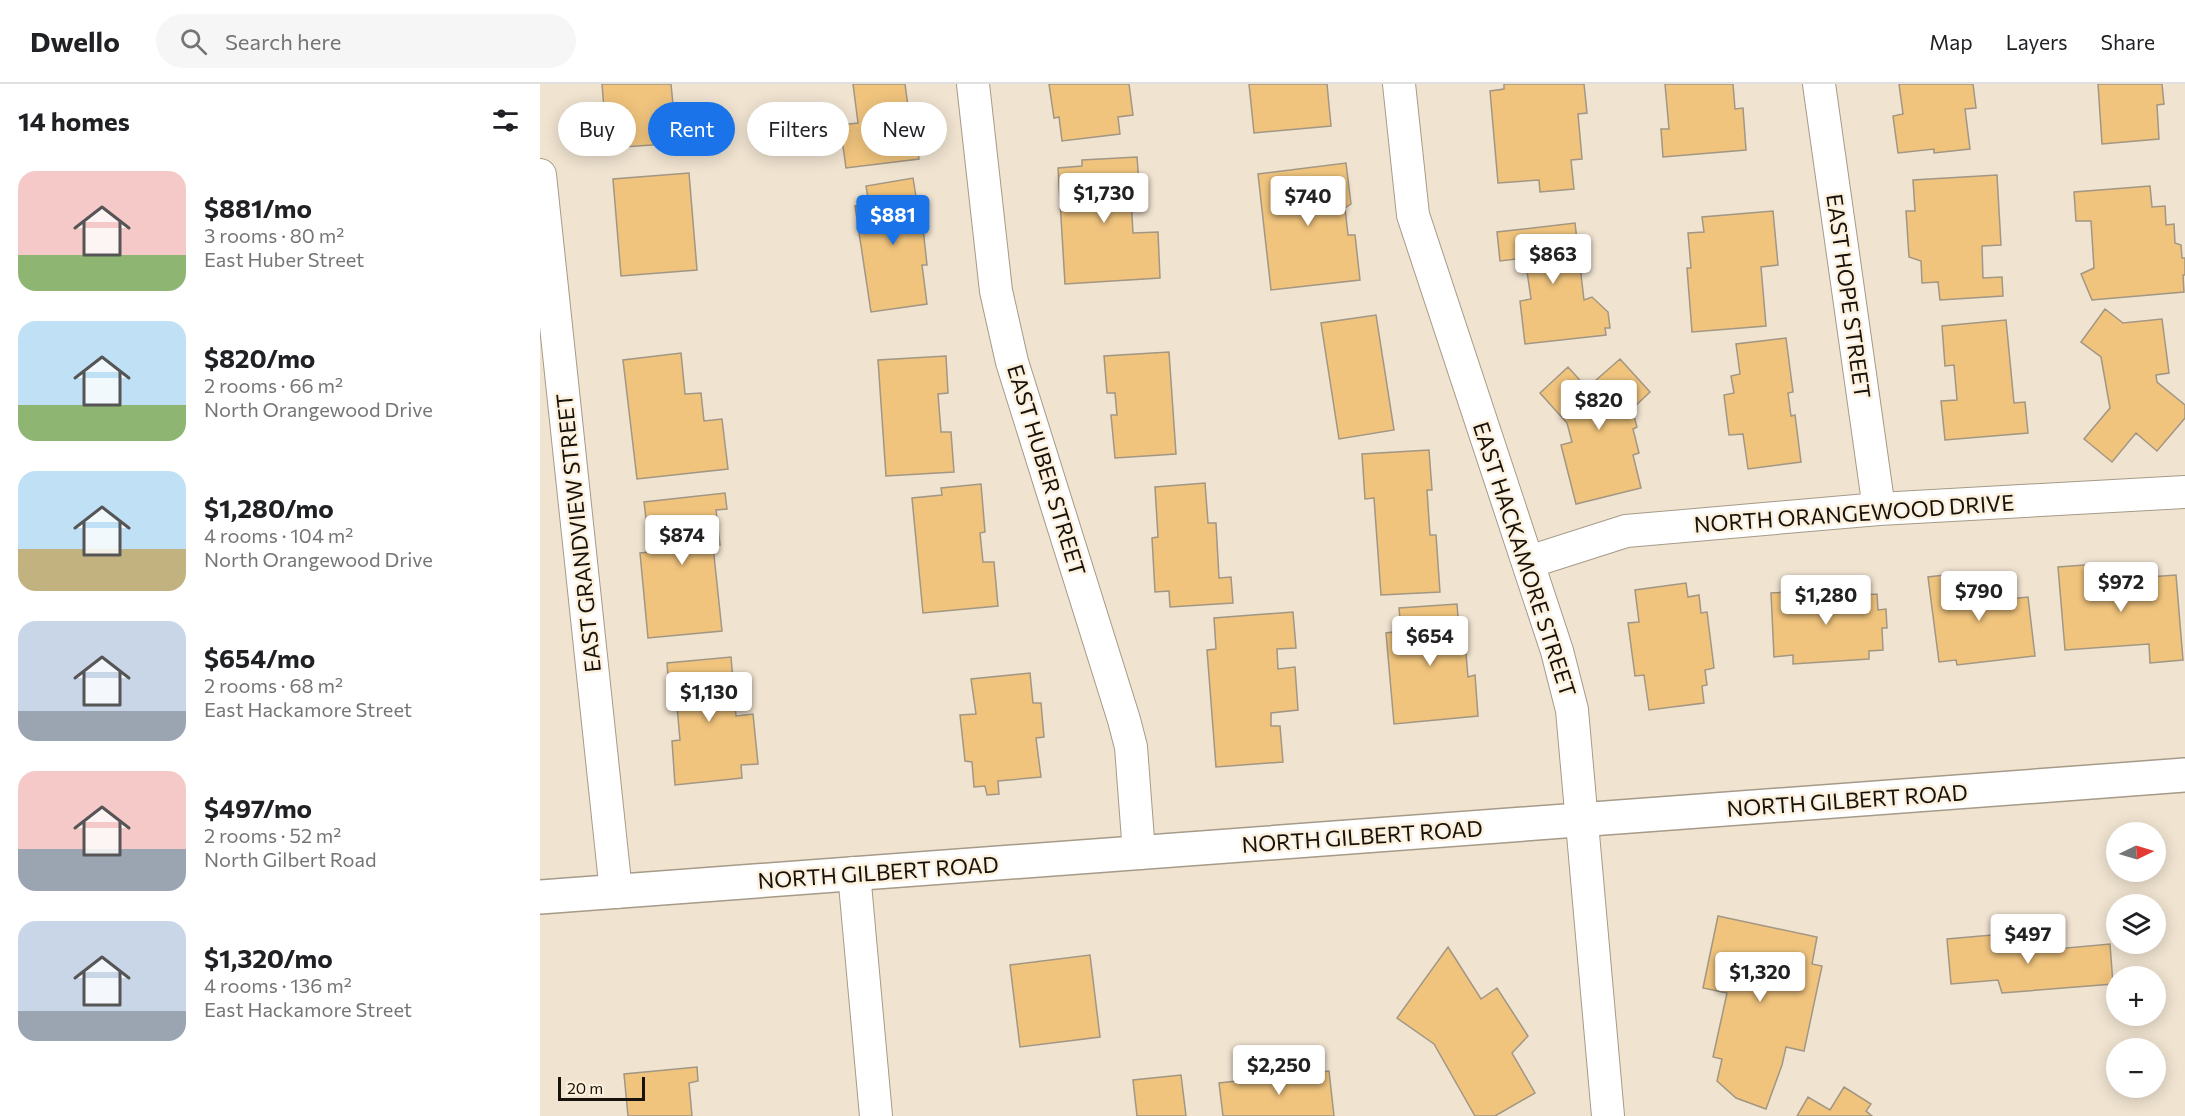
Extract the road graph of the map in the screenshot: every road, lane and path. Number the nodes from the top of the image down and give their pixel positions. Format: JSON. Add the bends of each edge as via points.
{"nodes":[{"id":1,"x":973,"y":84,"type":"edge"},
{"id":2,"x":1399,"y":84,"type":"edge"},
{"id":3,"x":1819,"y":84,"type":"edge"},
{"id":4,"x":540,"y":175,"type":"edge"},
{"id":5,"x":2185,"y":492,"type":"edge"},
{"id":6,"x":1879,"y":508,"type":"junction"},
{"id":7,"x":1529,"y":562,"type":"junction"},
{"id":8,"x":2185,"y":775,"type":"edge"},
{"id":9,"x":1582,"y":819,"type":"junction"},
{"id":10,"x":1139,"y":852,"type":"junction"},
{"id":11,"x":854,"y":873,"type":"junction"},
{"id":12,"x":616,"y":892,"type":"junction"},
{"id":13,"x":540,"y":897,"type":"edge"},
{"id":14,"x":876,"y":1116,"type":"edge"},
{"id":15,"x":1608,"y":1116,"type":"edge"}],
"edges":[{"from":1,"to":10,"type":"street","name":"EAST HUBER STREET","via":[[996,291],[1012,362],[1131,747]]},
{"from":2,"to":7,"type":"street","name":"EAST HACKAMORE STREET","via":[[1413,215]]},
{"from":3,"to":6,"type":"street","name":"EAST HOPE STREET"},
{"from":4,"to":12,"type":"street","name":"EAST GRANDVIEW STREET"},
{"from":5,"to":6,"type":"street","name":"NORTH ORANGEWOOD DRIVE"},
{"from":6,"to":7,"type":"street","name":"NORTH ORANGEWOOD DRIVE","via":[[1626,531]]},
{"from":7,"to":9,"type":"street","name":"EAST HACKAMORE STREET","via":[[1566,677]]},
{"from":8,"to":9,"type":"main road","name":"NORTH GILBERT ROAD"},
{"from":9,"to":10,"type":"main road","name":"NORTH GILBERT ROAD"},
{"from":9,"to":15,"type":"street","name":"EAST HACKAMORE STREET"},
{"from":10,"to":11,"type":"main road","name":"NORTH GILBERT ROAD"},
{"from":11,"to":12,"type":"main road","name":"NORTH GILBERT ROAD"},
{"from":11,"to":14,"type":"street"},
{"from":12,"to":13,"type":"main road","name":"NORTH GILBERT ROAD"}]}
